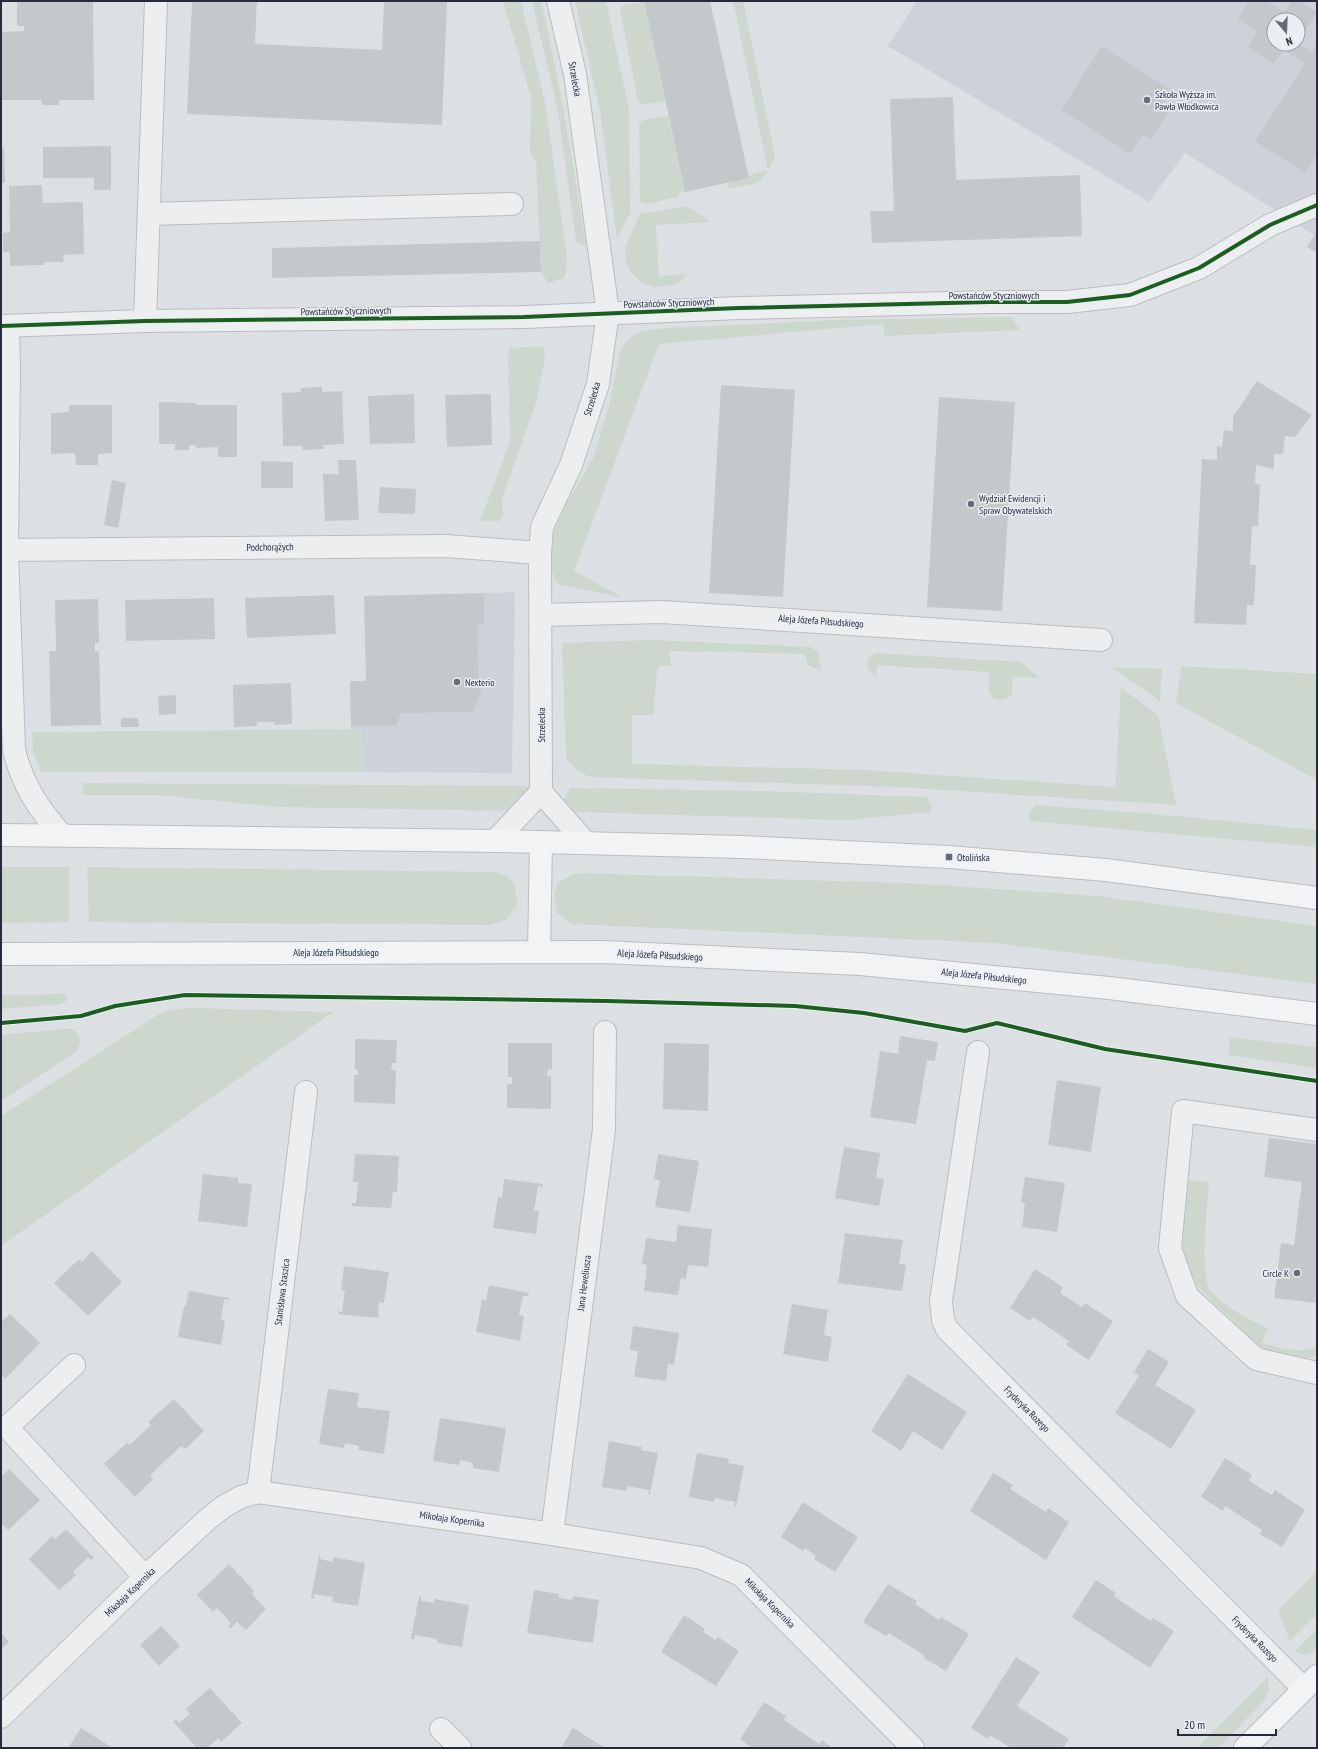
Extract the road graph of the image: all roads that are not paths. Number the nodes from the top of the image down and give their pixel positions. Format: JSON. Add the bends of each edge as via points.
{"nodes":[{"id":1,"x":156,"y":1,"type":"edge"},
{"id":2,"x":558,"y":1,"type":"edge"},
{"id":3,"x":512,"y":204,"type":"dead end"},
{"id":4,"x":1317,"y":205,"type":"edge"},
{"id":5,"x":149,"y":214,"type":"junction"},
{"id":6,"x":608,"y":313,"type":"junction"},
{"id":7,"x":145,"y":321,"type":"junction"},
{"id":8,"x":4,"y":326,"type":"edge"},
{"id":9,"x":4,"y":550,"type":"edge"},
{"id":10,"x":540,"y":553,"type":"junction"},
{"id":11,"x":541,"y":615,"type":"junction"},
{"id":12,"x":1101,"y":640,"type":"dead end"},
{"id":13,"x":541,"y":792,"type":"junction"},
{"id":14,"x":1,"y":835,"type":"edge"},
{"id":15,"x":62,"y":835,"type":"junction"},
{"id":16,"x":495,"y":841,"type":"junction"},
{"id":17,"x":541,"y":842,"type":"junction"},
{"id":18,"x":586,"y":843,"type":"junction"},
{"id":19,"x":1317,"y":898,"type":"edge"},
{"id":20,"x":539,"y":952,"type":"junction"},
{"id":21,"x":1,"y":954,"type":"edge"},
{"id":22,"x":51,"y":954,"type":"junction"},
{"id":23,"x":1,"y":962,"type":"edge"},
{"id":24,"x":1317,"y":1014,"type":"edge"},
{"id":25,"x":605,"y":1032,"type":"dead end"},
{"id":26,"x":978,"y":1052,"type":"dead end"},
{"id":27,"x":306,"y":1092,"type":"dead end"},
{"id":28,"x":1317,"y":1130,"type":"edge"},
{"id":29,"x":74,"y":1365,"type":"dead end"},
{"id":30,"x":1317,"y":1373,"type":"edge"},
{"id":31,"x":258,"y":1492,"type":"junction"},
{"id":32,"x":552,"y":1534,"type":"junction"},
{"id":33,"x":145,"y":1577,"type":"junction"},
{"id":34,"x":1310,"y":1682,"type":"edge"},
{"id":35,"x":1,"y":1717,"type":"edge"},
{"id":36,"x":441,"y":1729,"type":"dead end"},
{"id":37,"x":460,"y":1748,"type":"edge"},
{"id":38,"x":913,"y":1748,"type":"edge"},
{"id":39,"x":1245,"y":1748,"type":"edge"}],
"edges":[{"from":1,"to":5,"type":"street"},
{"from":2,"to":6,"type":"street","name":"Strzelecka","via":[[575,74]]},
{"from":3,"to":5,"type":"street"},
{"from":4,"to":6,"type":"street","name":"Powstańców Styczniowych","via":[[1270,225],[1199,268],[1130,295],[1067,302],[958,302]]},
{"from":5,"to":7,"type":"street"},
{"from":6,"to":7,"type":"street","name":"Powstańców Styczniowych","via":[[524,317]]},
{"from":6,"to":10,"type":"street","name":"Strzelecka","via":[[598,384],[571,465],[542,527]]},
{"from":7,"to":8,"type":"street","name":"Powstańców Styczniowych"},
{"from":8,"to":9,"type":"street","via":[[9,370]]},
{"from":9,"to":10,"type":"street","name":"Podchorążych","via":[[445,546]]},
{"from":9,"to":15,"type":"street","via":[[14,750],[30,793],[48,820]]},
{"from":10,"to":11,"type":"street","name":"Strzelecka"},
{"from":11,"to":12,"type":"street","name":"Aleja Józefa Piłsudskiego","via":[[662,612]]},
{"from":11,"to":13,"type":"street","name":"Strzelecka"},
{"from":13,"to":16,"type":"street"},
{"from":13,"to":18,"type":"street"},
{"from":14,"to":15,"type":"main road"},
{"from":15,"to":16,"type":"main road"},
{"from":16,"to":17,"type":"main road"},
{"from":17,"to":18,"type":"main road"},
{"from":17,"to":20,"type":"main road"},
{"from":18,"to":19,"type":"main road","via":[[742,846],[949,857],[1106,870]]},
{"from":20,"to":22,"type":"main road","name":"Aleja Józefa Piłsudskiego"},
{"from":20,"to":24,"type":"main road","name":"Aleja Józefa Piłsudskiego","via":[[612,952],[860,964],[1109,988]]},
{"from":21,"to":22,"type":"main road","name":"Aleja Józefa Piłsudskiego"},
{"from":22,"to":23,"type":"main road"},
{"from":25,"to":32,"type":"street","name":"Jana Heweliusza","via":[[604,1129]]},
{"from":26,"to":34,"type":"street","name":"Fryderyka Rozego","via":[[941,1301],[942,1320],[947,1329]]},
{"from":27,"to":31,"type":"street","name":"Stanisława Staszica"},
{"from":28,"to":30,"type":"street","via":[[1183,1111],[1170,1248],[1187,1296],[1256,1360]]},
{"from":29,"to":33,"type":"street","via":[[7,1427]]},
{"from":31,"to":32,"type":"street","name":"Mikołaja Kopernika"},
{"from":31,"to":33,"type":"street","name":"Mikołaja Kopernika","via":[[241,1497],[224,1507]]},
{"from":32,"to":38,"type":"street","name":"Mikołaja Kopernika","via":[[701,1558],[741,1575]]},
{"from":33,"to":35,"type":"street","name":"Mikołaja Kopernika"},
{"from":34,"to":39,"type":"main road"},
{"from":36,"to":37,"type":"street"}]}
